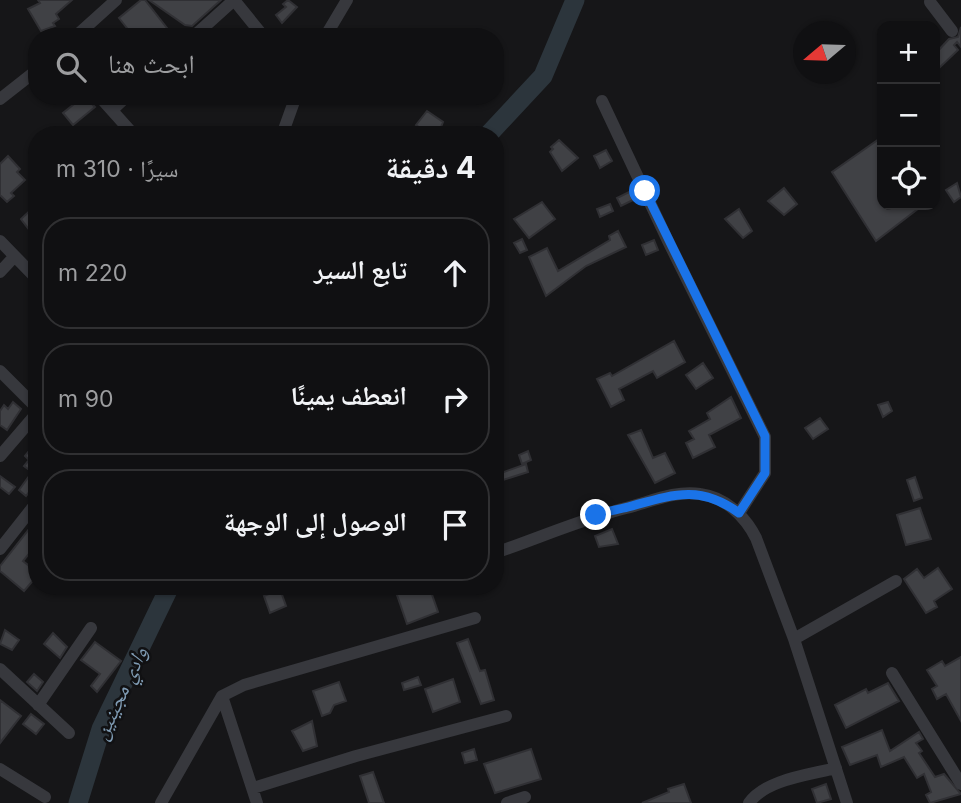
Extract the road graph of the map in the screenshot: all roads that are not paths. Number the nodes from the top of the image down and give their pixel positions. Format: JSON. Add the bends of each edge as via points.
{"nodes":[{"id":1,"x":116,"y":0,"type":"edge"},
{"id":2,"x":234,"y":0,"type":"edge"},
{"id":3,"x":347,"y":0,"type":"edge"},
{"id":4,"x":930,"y":1,"type":"edge"},
{"id":5,"x":85,"y":28,"type":"edge"},
{"id":6,"x":203,"y":28,"type":"edge"},
{"id":7,"x":257,"y":28,"type":"edge"},
{"id":8,"x":330,"y":28,"type":"edge"},
{"id":9,"x":952,"y":31,"type":"dead end"},
{"id":10,"x":28,"y":77,"type":"edge"},
{"id":11,"x":0,"y":99,"type":"edge"},
{"id":12,"x":602,"y":101,"type":"dead end"},
{"id":13,"x":107,"y":105,"type":"edge"},
{"id":14,"x":117,"y":105,"type":"edge"},
{"id":15,"x":293,"y":105,"type":"edge"},
{"id":16,"x":112,"y":110,"type":"junction"},
{"id":17,"x":126,"y":126,"type":"edge"},
{"id":18,"x":285,"y":126,"type":"edge"},
{"id":19,"x":0,"y":242,"type":"edge"},
{"id":20,"x":14,"y":257,"type":"junction"},
{"id":21,"x":28,"y":270,"type":"edge"},
{"id":22,"x":0,"y":272,"type":"edge"},
{"id":23,"x":0,"y":371,"type":"edge"},
{"id":24,"x":28,"y":401,"type":"edge"},
{"id":25,"x":28,"y":422,"type":"edge"},
{"id":26,"x":0,"y":456,"type":"edge"},
{"id":27,"x":28,"y":513,"type":"edge"},
{"id":28,"x":739,"y":513,"type":"junction"},
{"id":29,"x":0,"y":549,"type":"edge"},
{"id":30,"x":504,"y":550,"type":"edge"},
{"id":31,"x":896,"y":581,"type":"dead end"},
{"id":32,"x":475,"y":618,"type":"dead end"},
{"id":33,"x":91,"y":628,"type":"dead end"},
{"id":34,"x":794,"y":639,"type":"junction"},
{"id":35,"x":0,"y":669,"type":"edge"},
{"id":36,"x":892,"y":673,"type":"dead end"},
{"id":37,"x":222,"y":696,"type":"junction"},
{"id":38,"x":38,"y":705,"type":"junction"},
{"id":39,"x":506,"y":716,"type":"dead end"},
{"id":40,"x":69,"y":733,"type":"dead end"},
{"id":41,"x":836,"y":768,"type":"junction"},
{"id":42,"x":0,"y":769,"type":"edge"},
{"id":43,"x":961,"y":784,"type":"edge"},
{"id":44,"x":253,"y":788,"type":"junction"},
{"id":45,"x":45,"y":797,"type":"dead end"},
{"id":46,"x":525,"y":797,"type":"dead end"},
{"id":47,"x":161,"y":803,"type":"edge"},
{"id":48,"x":257,"y":803,"type":"edge"},
{"id":49,"x":508,"y":803,"type":"edge"},
{"id":50,"x":749,"y":803,"type":"edge"},
{"id":51,"x":847,"y":803,"type":"edge"}],
"edges":[{"from":1,"to":5,"type":"street"},
{"from":2,"to":6,"type":"street"},
{"from":2,"to":7,"type":"street"},
{"from":3,"to":8,"type":"street"},
{"from":4,"to":9,"type":"street"},
{"from":10,"to":11,"type":"street"},
{"from":12,"to":28,"type":"street","via":[[765,436],[765,473]]},
{"from":13,"to":16,"type":"street"},
{"from":14,"to":16,"type":"street"},
{"from":15,"to":18,"type":"street"},
{"from":16,"to":17,"type":"street"},
{"from":19,"to":20,"type":"street"},
{"from":20,"to":21,"type":"street"},
{"from":20,"to":22,"type":"street"},
{"from":23,"to":24,"type":"street"},
{"from":25,"to":26,"type":"street"},
{"from":27,"to":29,"type":"street"},
{"from":28,"to":30,"type":"street","via":[[704,494],[675,495],[605,512]]},
{"from":28,"to":34,"type":"street","via":[[757,538]]},
{"from":31,"to":34,"type":"street"},
{"from":32,"to":37,"type":"street","via":[[244,685]]},
{"from":33,"to":38,"type":"street"},
{"from":34,"to":41,"type":"street"},
{"from":35,"to":38,"type":"street"},
{"from":36,"to":43,"type":"street"},
{"from":37,"to":44,"type":"street"},
{"from":37,"to":47,"type":"street"},
{"from":38,"to":40,"type":"street"},
{"from":39,"to":44,"type":"street"},
{"from":41,"to":50,"type":"street","via":[[773,786]]},
{"from":41,"to":51,"type":"street"},
{"from":42,"to":45,"type":"street"},
{"from":44,"to":48,"type":"street"},
{"from":46,"to":49,"type":"street"}]}
